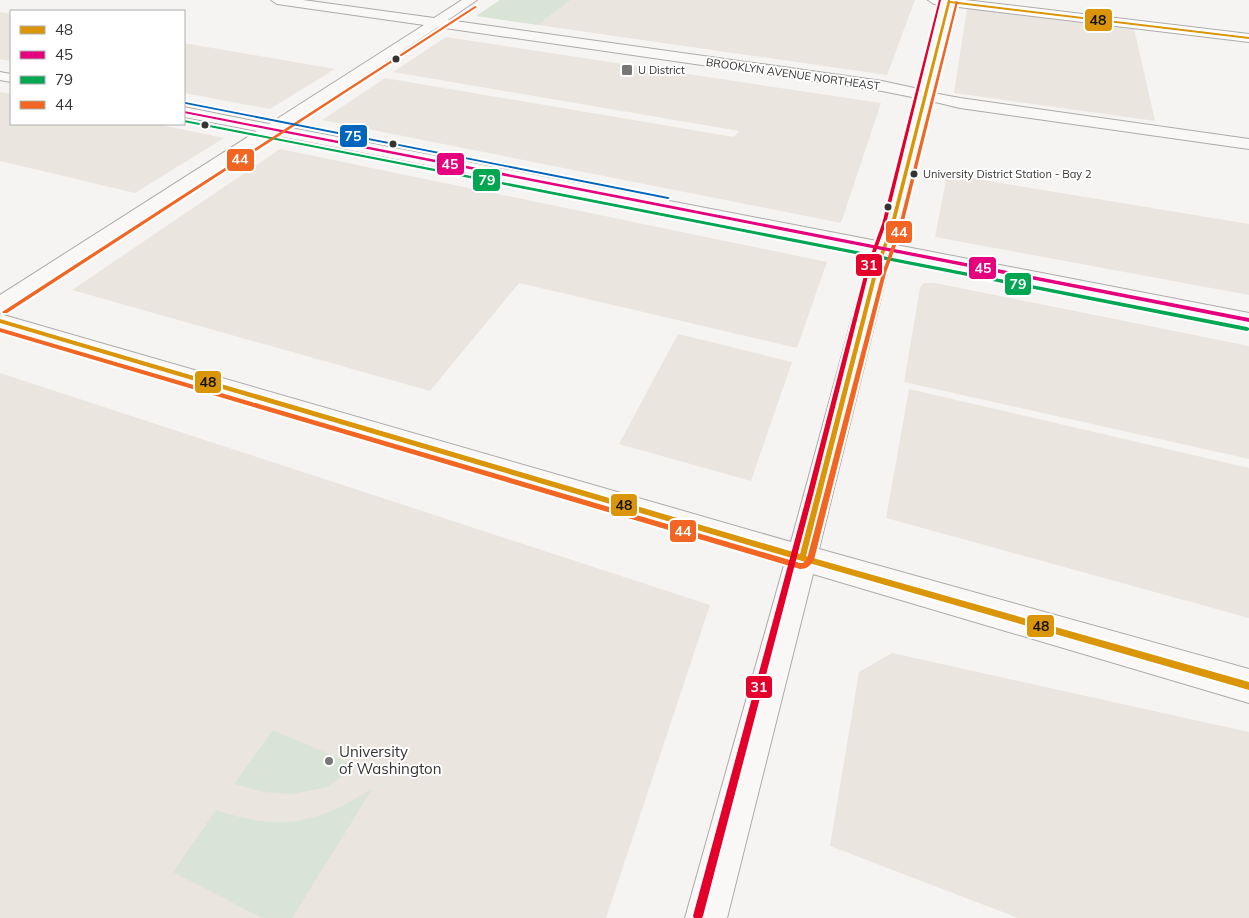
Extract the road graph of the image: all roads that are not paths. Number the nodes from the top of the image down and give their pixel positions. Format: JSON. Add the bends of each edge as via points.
{"nodes":[{"id":1,"x":277,"y":0,"type":"edge"},
{"id":2,"x":471,"y":0,"type":"edge"},
{"id":3,"x":944,"y":1,"type":"edge"},
{"id":4,"x":435,"y":23,"type":"junction"},
{"id":5,"x":1249,"y":38,"type":"edge"},
{"id":6,"x":925,"y":96,"type":"junction"},
{"id":7,"x":185,"y":112,"type":"edge"},
{"id":8,"x":273,"y":129,"type":"junction"},
{"id":9,"x":1249,"y":144,"type":"edge"},
{"id":10,"x":884,"y":248,"type":"junction"},
{"id":11,"x":0,"y":305,"type":"edge"},
{"id":12,"x":1249,"y":320,"type":"edge"},
{"id":13,"x":0,"y":321,"type":"edge"},
{"id":14,"x":802,"y":558,"type":"junction"},
{"id":15,"x":1249,"y":686,"type":"edge"},
{"id":16,"x":706,"y":918,"type":"edge"}],
"edges":[{"from":1,"to":4,"type":"street","name":"BROOKLYN AVENUE NORTHEAST"},
{"from":2,"to":4,"type":"street"},
{"from":3,"to":5,"type":"street"},
{"from":3,"to":6,"type":"street"},
{"from":4,"to":6,"type":"street","name":"BROOKLYN AVENUE NORTHEAST","via":[[882,86]]},
{"from":4,"to":8,"type":"street"},
{"from":6,"to":9,"type":"street","name":"BROOKLYN AVENUE NORTHEAST"},
{"from":6,"to":10,"type":"street"},
{"from":7,"to":8,"type":"street"},
{"from":8,"to":10,"type":"street"},
{"from":8,"to":11,"type":"street"},
{"from":10,"to":12,"type":"street"},
{"from":10,"to":14,"type":"street"},
{"from":13,"to":14,"type":"street"},
{"from":14,"to":15,"type":"street"},
{"from":14,"to":16,"type":"street"}]}
